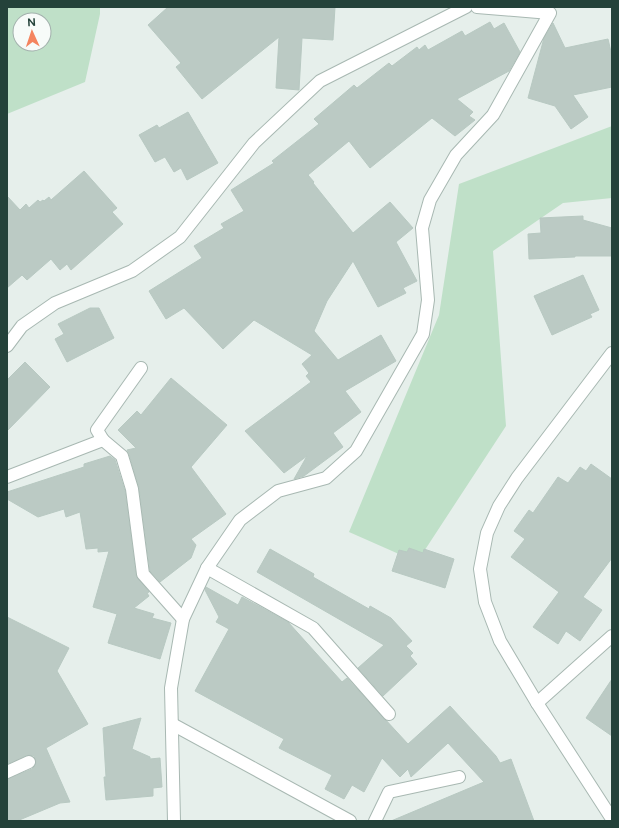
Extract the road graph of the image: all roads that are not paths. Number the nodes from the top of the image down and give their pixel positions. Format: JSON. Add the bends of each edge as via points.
{"nodes":[{"id":1,"x":466,"y":7,"type":"edge"},
{"id":2,"x":477,"y":7,"type":"edge"},
{"id":3,"x":551,"y":10,"type":"edge"},
{"id":4,"x":7,"y":346,"type":"edge"},
{"id":5,"x":612,"y":353,"type":"edge"},
{"id":6,"x":142,"y":368,"type":"dead end"},
{"id":7,"x":103,"y":440,"type":"junction"},
{"id":8,"x":7,"y":477,"type":"edge"},
{"id":9,"x":207,"y":568,"type":"junction"},
{"id":10,"x":183,"y":619,"type":"junction"},
{"id":11,"x":612,"y":636,"type":"edge"},
{"id":12,"x":537,"y":703,"type":"junction"},
{"id":13,"x":389,"y":714,"type":"dead end"},
{"id":14,"x":172,"y":724,"type":"junction"},
{"id":15,"x":29,"y":762,"type":"dead end"},
{"id":16,"x":7,"y":772,"type":"edge"},
{"id":17,"x":459,"y":777,"type":"dead end"},
{"id":18,"x":612,"y":819,"type":"edge"},
{"id":19,"x":174,"y":821,"type":"edge"},
{"id":20,"x":350,"y":821,"type":"edge"},
{"id":21,"x":375,"y":821,"type":"edge"}],
"edges":[{"from":1,"to":4,"type":"street","via":[[320,82],[254,143],[180,237],[132,271],[55,303],[22,326]]},
{"from":2,"to":3,"type":"street"},
{"from":3,"to":9,"type":"street","via":[[493,115],[456,155],[430,200],[422,228],[428,300],[423,334],[356,451],[326,478],[278,491],[240,520]]},
{"from":5,"to":12,"type":"street","via":[[517,478],[499,506],[487,533],[480,569],[485,602],[500,640]]},
{"from":6,"to":7,"type":"street","via":[[97,430]]},
{"from":7,"to":8,"type":"street"},
{"from":7,"to":10,"type":"street","via":[[122,456],[132,489],[144,574]]},
{"from":9,"to":10,"type":"street"},
{"from":9,"to":13,"type":"street","via":[[313,628]]},
{"from":10,"to":14,"type":"street","via":[[171,688]]},
{"from":11,"to":12,"type":"street"},
{"from":12,"to":18,"type":"street"},
{"from":14,"to":19,"type":"street"},
{"from":14,"to":20,"type":"street"},
{"from":15,"to":16,"type":"street"},
{"from":17,"to":21,"type":"street","via":[[389,792]]}]}
